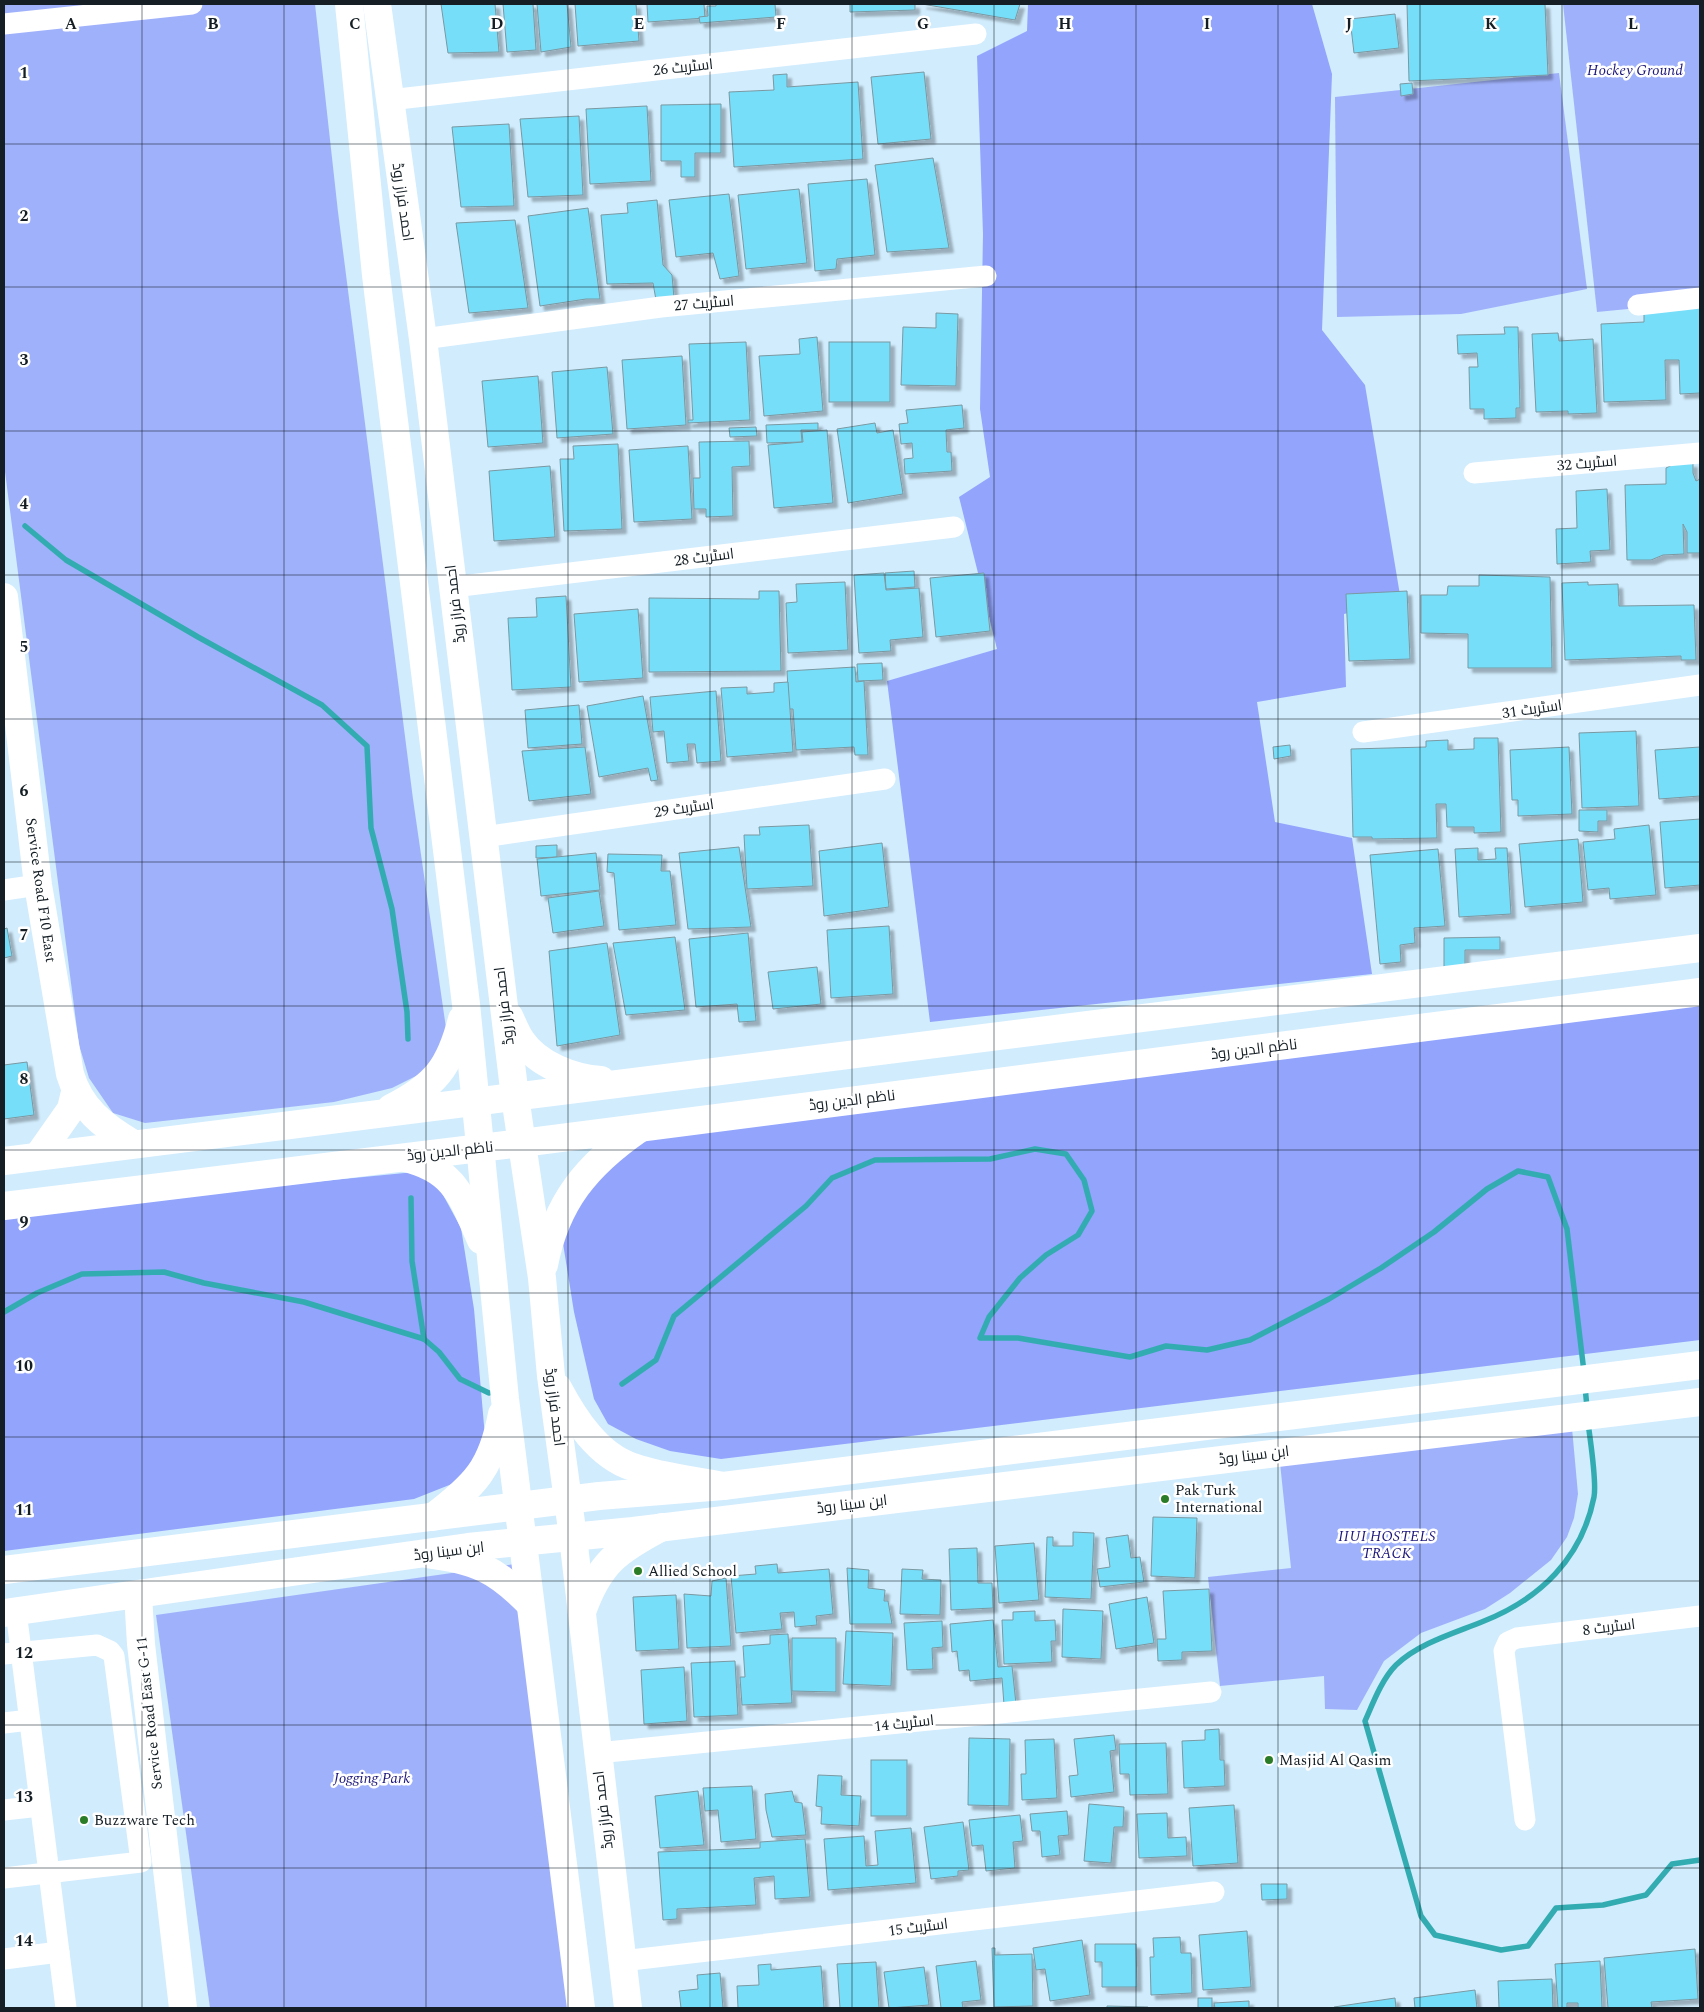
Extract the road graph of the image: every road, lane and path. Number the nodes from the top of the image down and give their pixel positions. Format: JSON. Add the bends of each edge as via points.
{"nodes":[{"id":1,"x":192,"y":4,"type":"edge"},
{"id":2,"x":350,"y":4,"type":"edge"},
{"id":3,"x":377,"y":4,"type":"edge"},
{"id":4,"x":4,"y":24,"type":"edge"},
{"id":5,"x":976,"y":34,"type":"dead end"},
{"id":6,"x":389,"y":100,"type":"junction"},
{"id":7,"x":986,"y":276,"type":"dead end"},
{"id":8,"x":1700,"y":298,"type":"edge"},
{"id":9,"x":1638,"y":305,"type":"dead end"},
{"id":10,"x":423,"y":339,"type":"junction"},
{"id":11,"x":1700,"y":453,"type":"edge"},
{"id":12,"x":1474,"y":473,"type":"dead end"},
{"id":13,"x":954,"y":527,"type":"dead end"},
{"id":14,"x":453,"y":587,"type":"junction"},
{"id":15,"x":4,"y":598,"type":"edge"},
{"id":16,"x":6,"y":632,"type":"edge"},
{"id":17,"x":1700,"y":685,"type":"edge"},
{"id":18,"x":1363,"y":732,"type":"dead end"},
{"id":19,"x":885,"y":779,"type":"dead end"},
{"id":20,"x":483,"y":837,"type":"junction"},
{"id":21,"x":38,"y":885,"type":"junction"},
{"id":22,"x":4,"y":890,"type":"edge"},
{"id":23,"x":1700,"y":948,"type":"edge"},
{"id":24,"x":1700,"y":992,"type":"edge"},
{"id":25,"x":466,"y":1004,"type":"junction"},
{"id":26,"x":504,"y":1008,"type":"junction"},
{"id":27,"x":634,"y":1082,"type":"junction"},
{"id":28,"x":75,"y":1092,"type":"junction"},
{"id":29,"x":515,"y":1097,"type":"junction"},
{"id":30,"x":475,"y":1102,"type":"junction"},
{"id":31,"x":378,"y":1114,"type":"junction"},
{"id":32,"x":643,"y":1127,"type":"junction"},
{"id":33,"x":132,"y":1143,"type":"junction"},
{"id":34,"x":522,"y":1143,"type":"junction"},
{"id":35,"x":479,"y":1148,"type":"junction"},
{"id":36,"x":38,"y":1156,"type":"junction"},
{"id":37,"x":399,"y":1156,"type":"junction"},
{"id":38,"x":4,"y":1161,"type":"edge"},
{"id":39,"x":4,"y":1206,"type":"edge"},
{"id":40,"x":490,"y":1260,"type":"junction"},
{"id":41,"x":542,"y":1278,"type":"junction"},
{"id":42,"x":1700,"y":1365,"type":"edge"},
{"id":43,"x":551,"y":1376,"type":"junction"},
{"id":44,"x":505,"y":1399,"type":"junction"},
{"id":45,"x":1700,"y":1402,"type":"edge"},
{"id":46,"x":1280,"y":1416,"type":"junction"},
{"id":47,"x":1283,"y":1452,"type":"junction"},
{"id":48,"x":723,"y":1486,"type":"junction"},
{"id":49,"x":568,"y":1500,"type":"junction"},
{"id":50,"x":518,"y":1506,"type":"junction"},
{"id":51,"x":433,"y":1516,"type":"junction"},
{"id":52,"x":662,"y":1527,"type":"junction"},
{"id":53,"x":310,"y":1531,"type":"junction"},
{"id":54,"x":573,"y":1537,"type":"junction"},
{"id":55,"x":523,"y":1542,"type":"junction"},
{"id":56,"x":427,"y":1554,"type":"junction"},
{"id":57,"x":97,"y":1558,"type":"junction"},
{"id":58,"x":317,"y":1569,"type":"junction"},
{"id":59,"x":4,"y":1570,"type":"edge"},
{"id":60,"x":138,"y":1595,"type":"junction"},
{"id":61,"x":103,"y":1600,"type":"junction"},
{"id":62,"x":530,"y":1604,"type":"junction"},
{"id":63,"x":10,"y":1612,"type":"edge"},
{"id":64,"x":581,"y":1614,"type":"junction"},
{"id":65,"x":1700,"y":1616,"type":"edge"},
{"id":66,"x":12,"y":1653,"type":"edge"},
{"id":67,"x":1211,"y":1692,"type":"dead end"},
{"id":68,"x":28,"y":1720,"type":"junction"},
{"id":69,"x":4,"y":1723,"type":"edge"},
{"id":70,"x":596,"y":1753,"type":"junction"},
{"id":71,"x":40,"y":1806,"type":"junction"},
{"id":72,"x":4,"y":1810,"type":"edge"},
{"id":73,"x":1525,"y":1820,"type":"dead end"},
{"id":74,"x":48,"y":1872,"type":"junction"},
{"id":75,"x":4,"y":1878,"type":"edge"},
{"id":76,"x":1214,"y":1892,"type":"dead end"},
{"id":77,"x":59,"y":1952,"type":"junction"},
{"id":78,"x":4,"y":1959,"type":"edge"},
{"id":79,"x":622,"y":1961,"type":"junction"},
{"id":80,"x":66,"y":2008,"type":"edge"},
{"id":81,"x":183,"y":2008,"type":"edge"},
{"id":82,"x":581,"y":2008,"type":"edge"},
{"id":83,"x":628,"y":2008,"type":"edge"}],
"edges":[{"from":1,"to":4,"type":"street"},
{"from":2,"to":25,"type":"main road","via":[[377,284]]},
{"from":3,"to":6,"type":"main road","name":"احمد فراز روڈ"},
{"from":5,"to":6,"type":"street","name":"اسٹریٹ 26"},
{"from":6,"to":10,"type":"main road","name":"احمد فراز روڈ"},
{"from":7,"to":10,"type":"street","name":"اسٹریٹ 27","via":[[661,307]]},
{"from":8,"to":9,"type":"street"},
{"from":10,"to":14,"type":"main road","name":"احمد فراز روڈ"},
{"from":11,"to":12,"type":"street","name":"اسٹریٹ 32"},
{"from":13,"to":14,"type":"street","name":"اسٹریٹ 28"},
{"from":14,"to":20,"type":"main road","name":"احمد فراز روڈ"},
{"from":15,"to":16,"type":"main road","name":"Service Road F10 East"},
{"from":16,"to":21,"type":"main road","name":"Service Road F10 East"},
{"from":17,"to":18,"type":"street","name":"اسٹریٹ 31"},
{"from":19,"to":20,"type":"street","name":"اسٹریٹ 29"},
{"from":20,"to":26,"type":"main road","name":"احمد فراز روڈ"},
{"from":21,"to":22,"type":"street"},
{"from":21,"to":28,"type":"main road","name":"Service Road F10 East"},
{"from":23,"to":27,"type":"main road"},
{"from":24,"to":32,"type":"main road","name":"ناظم الدین روڈ"},
{"from":25,"to":30,"type":"main road"},
{"from":25,"to":31,"type":"main road","via":[[455,1047],[440,1074],[412,1097]]},
{"from":26,"to":27,"type":"main road","via":[[522,1042],[549,1065],[585,1079]]},
{"from":26,"to":29,"type":"main road","name":"احمد فراز روڈ"},
{"from":27,"to":29,"type":"main road"},
{"from":28,"to":33,"type":"main road","name":"Service Road F10 East","via":[[88,1111],[107,1129]]},
{"from":28,"to":36,"type":"main road","via":[[71,1109]]},
{"from":29,"to":30,"type":"main road"},
{"from":29,"to":34,"type":"main road","name":"احمد فراز روڈ"},
{"from":30,"to":31,"type":"main road"},
{"from":30,"to":35,"type":"main road"},
{"from":31,"to":33,"type":"main road"},
{"from":32,"to":34,"type":"main road","name":"ناظم الدین روڈ"},
{"from":32,"to":41,"type":"main road","via":[[611,1149],[584,1175],[563,1206],[549,1241]]},
{"from":33,"to":36,"type":"main road"},
{"from":34,"to":35,"type":"main road","name":"ناظم الدین روڈ"},
{"from":34,"to":41,"type":"main road","name":"احمد فراز روڈ"},
{"from":35,"to":37,"type":"main road","name":"ناظم الدین روڈ"},
{"from":35,"to":40,"type":"main road"},
{"from":36,"to":38,"type":"main road"},
{"from":37,"to":39,"type":"main road","name":"ناظم الدین روڈ"},
{"from":37,"to":40,"type":"main road","via":[[427,1163],[449,1180]]},
{"from":40,"to":44,"type":"main road"},
{"from":41,"to":43,"type":"main road","name":"احمد فراز روڈ"},
{"from":42,"to":46,"type":"main road"},
{"from":43,"to":48,"type":"main road","via":[[575,1418],[607,1453],[631,1467]]},
{"from":43,"to":49,"type":"main road","name":"احمد فراز روڈ"},
{"from":44,"to":50,"type":"main road"},
{"from":44,"to":51,"type":"main road","via":[[496,1441],[482,1473],[460,1496]]},
{"from":45,"to":47,"type":"main road","name":"ابن سینا روڈ"},
{"from":46,"to":47,"type":"main road"},
{"from":46,"to":48,"type":"main road"},
{"from":47,"to":52,"type":"main road","name":"ابن سینا روڈ"},
{"from":48,"to":49,"type":"main road"},
{"from":49,"to":50,"type":"main road"},
{"from":49,"to":54,"type":"main road","name":"احمد فراز روڈ"},
{"from":50,"to":51,"type":"main road"},
{"from":50,"to":55,"type":"main road"},
{"from":51,"to":53,"type":"main road"},
{"from":52,"to":54,"type":"main road","name":"ابن سینا روڈ"},
{"from":52,"to":64,"type":"main road","via":[[629,1544],[604,1566],[590,1588]]},
{"from":53,"to":57,"type":"main road"},
{"from":53,"to":58,"type":"main road"},
{"from":54,"to":55,"type":"main road","name":"ابن سینا روڈ"},
{"from":54,"to":64,"type":"main road","name":"احمد فراز روڈ"},
{"from":55,"to":56,"type":"main road","name":"ابن سینا روڈ"},
{"from":55,"to":62,"type":"main road"},
{"from":56,"to":58,"type":"main road","name":"ابن سینا روڈ"},
{"from":56,"to":62,"type":"main road","via":[[466,1560],[483,1567],[513,1587]]},
{"from":57,"to":59,"type":"main road"},
{"from":57,"to":61,"type":"main road"},
{"from":58,"to":60,"type":"main road","name":"ابن سینا روڈ"},
{"from":60,"to":61,"type":"main road","name":"ابن سینا روڈ"},
{"from":60,"to":81,"type":"main road","name":"Service Road East G-11"},
{"from":61,"to":63,"type":"main road","name":"ابن سینا روڈ"},
{"from":62,"to":82,"type":"main road"},
{"from":63,"to":66,"type":"street"},
{"from":64,"to":70,"type":"main road","name":"احمد فراز روڈ"},
{"from":65,"to":73,"type":"street","name":"اسٹریٹ 8","via":[[1517,1638],[1508,1642],[1504,1651]]},
{"from":66,"to":68,"type":"street"},
{"from":66,"to":74,"type":"street","via":[[97,1644],[110,1651],[117,1663],[141,1862]]},
{"from":67,"to":70,"type":"street","name":"اسٹریٹ 14"},
{"from":68,"to":69,"type":"street"},
{"from":68,"to":71,"type":"street"},
{"from":70,"to":79,"type":"main road","name":"احمد فراز روڈ"},
{"from":71,"to":72,"type":"street"},
{"from":71,"to":74,"type":"street"},
{"from":74,"to":75,"type":"street"},
{"from":74,"to":77,"type":"street"},
{"from":76,"to":79,"type":"street","name":"اسٹریٹ 15"},
{"from":77,"to":78,"type":"street"},
{"from":77,"to":80,"type":"street"},
{"from":79,"to":83,"type":"main road","name":"احمد فراز روڈ"}]}
